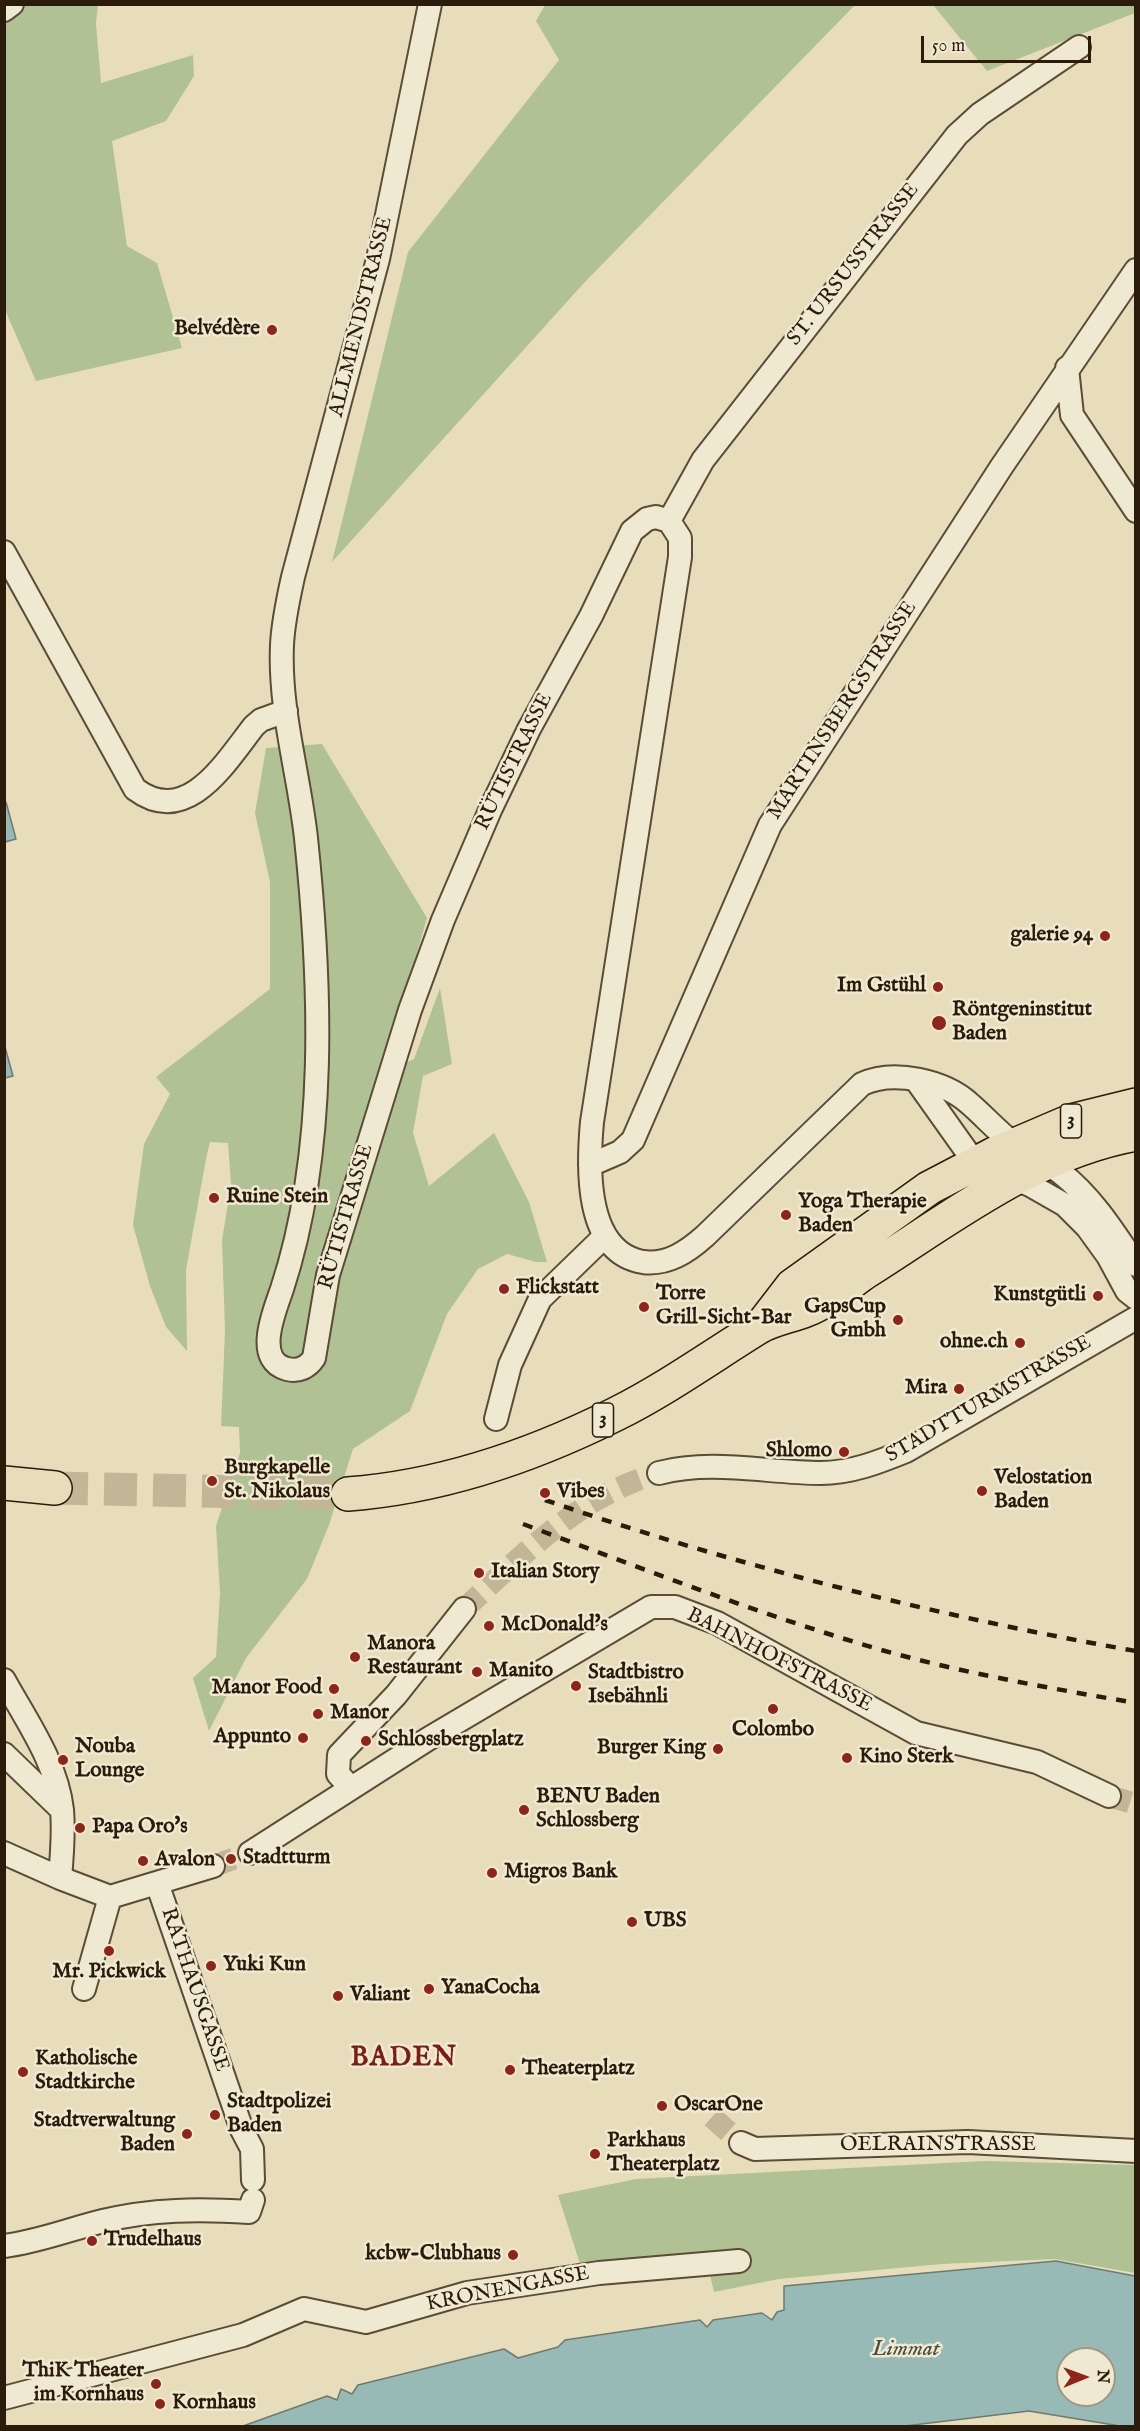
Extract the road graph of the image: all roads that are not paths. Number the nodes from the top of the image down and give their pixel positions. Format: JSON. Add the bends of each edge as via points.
{"nodes":[{"id":1,"x":12,"y":4,"type":"edge"},
{"id":2,"x":430,"y":4,"type":"edge"},
{"id":3,"x":4,"y":10,"type":"edge"},
{"id":4,"x":1079,"y":46,"type":"dead end"},
{"id":5,"x":1136,"y":270,"type":"edge"},
{"id":6,"x":1067,"y":368,"type":"junction"},
{"id":7,"x":1041,"y":406,"type":"junction"},
{"id":8,"x":1072,"y":415,"type":"junction"},
{"id":9,"x":1136,"y":511,"type":"edge"},
{"id":10,"x":669,"y":521,"type":"junction"},
{"id":11,"x":4,"y":552,"type":"edge"},
{"id":12,"x":283,"y":628,"type":"joint"},
{"id":13,"x":286,"y":711,"type":"junction"},
{"id":14,"x":916,"y":1080,"type":"junction"},
{"id":15,"x":1136,"y":1105,"type":"edge"},
{"id":16,"x":1136,"y":1134,"type":"edge"},
{"id":17,"x":1015,"y":1145,"type":"junction"},
{"id":18,"x":975,"y":1163,"type":"junction"},
{"id":19,"x":1045,"y":1163,"type":"junction"},
{"id":20,"x":590,"y":1165,"type":"junction"},
{"id":21,"x":1015,"y":1179,"type":"junction"},
{"id":22,"x":605,"y":1236,"type":"junction"},
{"id":23,"x":1136,"y":1265,"type":"edge"},
{"id":24,"x":1136,"y":1298,"type":"edge"},
{"id":25,"x":1136,"y":1318,"type":"edge"},
{"id":26,"x":762,"y":1325,"type":"junction"},
{"id":27,"x":496,"y":1419,"type":"dead end"},
{"id":28,"x":659,"y":1473,"type":"tunnel mouth"},
{"id":29,"x":4,"y":1483,"type":"edge"},
{"id":30,"x":55,"y":1488,"type":"tunnel mouth"},
{"id":31,"x":348,"y":1494,"type":"tunnel mouth"},
{"id":32,"x":464,"y":1609,"type":"tunnel mouth"},
{"id":33,"x":4,"y":1680,"type":"edge"},
{"id":34,"x":4,"y":1754,"type":"edge"},
{"id":35,"x":351,"y":1788,"type":"junction"},
{"id":36,"x":1109,"y":1796,"type":"tunnel mouth"},
{"id":37,"x":62,"y":1810,"type":"junction"},
{"id":38,"x":4,"y":1853,"type":"edge"},
{"id":39,"x":250,"y":1853,"type":"tunnel mouth"},
{"id":40,"x":213,"y":1866,"type":"tunnel mouth"},
{"id":41,"x":60,"y":1878,"type":"junction"},
{"id":42,"x":157,"y":1883,"type":"junction"},
{"id":43,"x":110,"y":1897,"type":"junction"},
{"id":44,"x":84,"y":1989,"type":"dead end"},
{"id":45,"x":741,"y":2144,"type":"tunnel mouth"},
{"id":46,"x":1136,"y":2151,"type":"edge"},
{"id":47,"x":4,"y":2246,"type":"edge"},
{"id":48,"x":739,"y":2261,"type":"dead end"},
{"id":49,"x":4,"y":2398,"type":"edge"}],
"edges":[{"from":1,"to":3,"type":"street"},
{"from":2,"to":12,"type":"street","name":"ALLMENDSTRASSE","via":[[378,259]]},
{"from":4,"to":10,"type":"street","name":"ST. URSUSSTRASSE","via":[[980,114],[957,135],[703,460]]},
{"from":5,"to":6,"type":"street","name":"MARTINSBERGSTRASSE"},
{"from":6,"to":7,"type":"street","name":"MARTINSBERGSTRASSE"},
{"from":6,"to":8,"type":"street"},
{"from":7,"to":8,"type":"street"},
{"from":7,"to":20,"type":"street","name":"MARTINSBERGSTRASSE","via":[[764,837],[633,1140],[620,1152]]},
{"from":8,"to":9,"type":"street"},
{"from":10,"to":13,"type":"street","name":"RÜTISTRASSE","via":[[647,519],[632,531],[482,828],[410,1010],[328,1275],[314,1358],[296,1370],[280,1366],[269,1348],[311,1152],[315,1083],[315,985],[306,836]]},
{"from":10,"to":20,"type":"street","via":[[680,538],[680,557],[599,1074]]},
{"from":11,"to":13,"type":"street","via":[[135,789],[145,797],[168,803],[188,797],[222,769],[254,726]]},
{"from":12,"to":13,"type":"street","name":"RÜTISTRASSE"},
{"from":14,"to":17,"type":"street","via":[[952,1092],[970,1103]]},
{"from":14,"to":18,"type":"street"},
{"from":14,"to":22,"type":"street","via":[[888,1079],[862,1084],[684,1253],[664,1261],[640,1261],[620,1252]]},
{"from":15,"to":17,"type":"main road","number":"3","via":[[1071,1121]]},
{"from":16,"to":19,"type":"main road","number":"3","via":[[1078,1148]]},
{"from":17,"to":18,"type":"main road","number":"3"},
{"from":17,"to":19,"type":"street"},
{"from":17,"to":21,"type":"street"},
{"from":18,"to":21,"type":"street"},
{"from":18,"to":26,"type":"main road","number":"3","via":[[914,1198],[792,1286]]},
{"from":19,"to":21,"type":"main road","number":"3"},
{"from":19,"to":23,"type":"street","via":[[1081,1191],[1108,1222]]},
{"from":20,"to":22,"type":"street","via":[[594,1204]]},
{"from":21,"to":24,"type":"street","via":[[1056,1200],[1079,1220],[1108,1256],[1127,1291]]},
{"from":21,"to":26,"type":"main road","number":"3","via":[[808,1309]]},
{"from":22,"to":27,"type":"street","via":[[540,1299],[510,1365]]},
{"from":25,"to":28,"type":"street","name":"STADTTURMSTRASSE","via":[[906,1450],[874,1464],[821,1473],[698,1467]]},
{"from":26,"to":31,"type":"main road","number":"3","via":[[617,1414],[539,1449],[438,1480],[394,1490]]},
{"from":29,"to":30,"type":"main road"},
{"from":32,"to":35,"type":"street","via":[[396,1695],[339,1755],[338,1774]]},
{"from":33,"to":37,"type":"street","via":[[46,1757]]},
{"from":34,"to":37,"type":"street"},
{"from":35,"to":36,"type":"street","name":"BAHNHOFSTRASSE","via":[[651,1607],[675,1608],[717,1623],[924,1736],[1037,1762]]},
{"from":35,"to":39,"type":"street","name":"BAHNHOFSTRASSE"},
{"from":37,"to":41,"type":"street"},
{"from":38,"to":41,"type":"street"},
{"from":40,"to":42,"type":"street"},
{"from":41,"to":43,"type":"street"},
{"from":42,"to":43,"type":"street"},
{"from":42,"to":47,"type":"street","name":"RATHAUSGASSE","via":[[242,2130],[252,2149],[249,2212],[151,2212]]},
{"from":43,"to":44,"type":"street"},
{"from":45,"to":46,"type":"street","name":"OELRAINSTRASSE","via":[[755,2149],[968,2142]]},
{"from":48,"to":49,"type":"street","name":"KRONENGASSE","via":[[609,2272],[478,2292],[366,2322],[303,2309],[243,2335]]}]}
